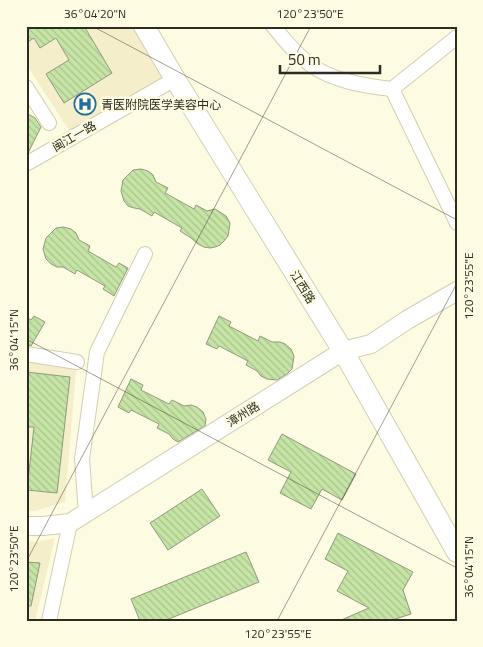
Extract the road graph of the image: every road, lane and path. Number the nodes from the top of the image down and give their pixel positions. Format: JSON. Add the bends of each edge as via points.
{"nodes":[{"id":1,"x":144,"y":26,"type":"edge"},
{"id":2,"x":273,"y":26,"type":"edge"},
{"id":3,"x":457,"y":38,"type":"edge"},
{"id":4,"x":175,"y":79,"type":"junction"},
{"id":5,"x":26,"y":87,"type":"edge"},
{"id":6,"x":392,"y":89,"type":"junction"},
{"id":7,"x":49,"y":123,"type":"dead end"},
{"id":8,"x":26,"y":164,"type":"edge"},
{"id":9,"x":457,"y":223,"type":"edge"},
{"id":10,"x":145,"y":254,"type":"dead end"},
{"id":11,"x":457,"y":291,"type":"edge"},
{"id":12,"x":342,"y":352,"type":"junction"},
{"id":13,"x":26,"y":354,"type":"edge"},
{"id":14,"x":77,"y":362,"type":"dead end"},
{"id":15,"x":86,"y":513,"type":"junction"},
{"id":16,"x":70,"y":523,"type":"junction"},
{"id":17,"x":26,"y":526,"type":"edge"},
{"id":18,"x":455,"y":547,"type":"edge"},
{"id":19,"x":49,"y":621,"type":"edge"}],
"edges":[{"from":1,"to":4,"type":"main road","name":"江西路"},
{"from":2,"to":6,"type":"street","via":[[295,52],[325,73],[366,86]]},
{"from":3,"to":6,"type":"street"},
{"from":4,"to":8,"type":"street","name":"闽江一路"},
{"from":4,"to":12,"type":"main road","name":"江西路"},
{"from":5,"to":7,"type":"street"},
{"from":6,"to":9,"type":"street"},
{"from":10,"to":15,"type":"street","via":[[97,352],[82,459]]},
{"from":11,"to":12,"type":"street","name":"漳州路","via":[[371,344]]},
{"from":12,"to":15,"type":"street","name":"漳州路"},
{"from":12,"to":18,"type":"main road","name":"江西路"},
{"from":13,"to":14,"type":"street"},
{"from":15,"to":16,"type":"street","name":"漳州路"},
{"from":16,"to":17,"type":"street","name":"漳州路"},
{"from":16,"to":19,"type":"street"}]}
